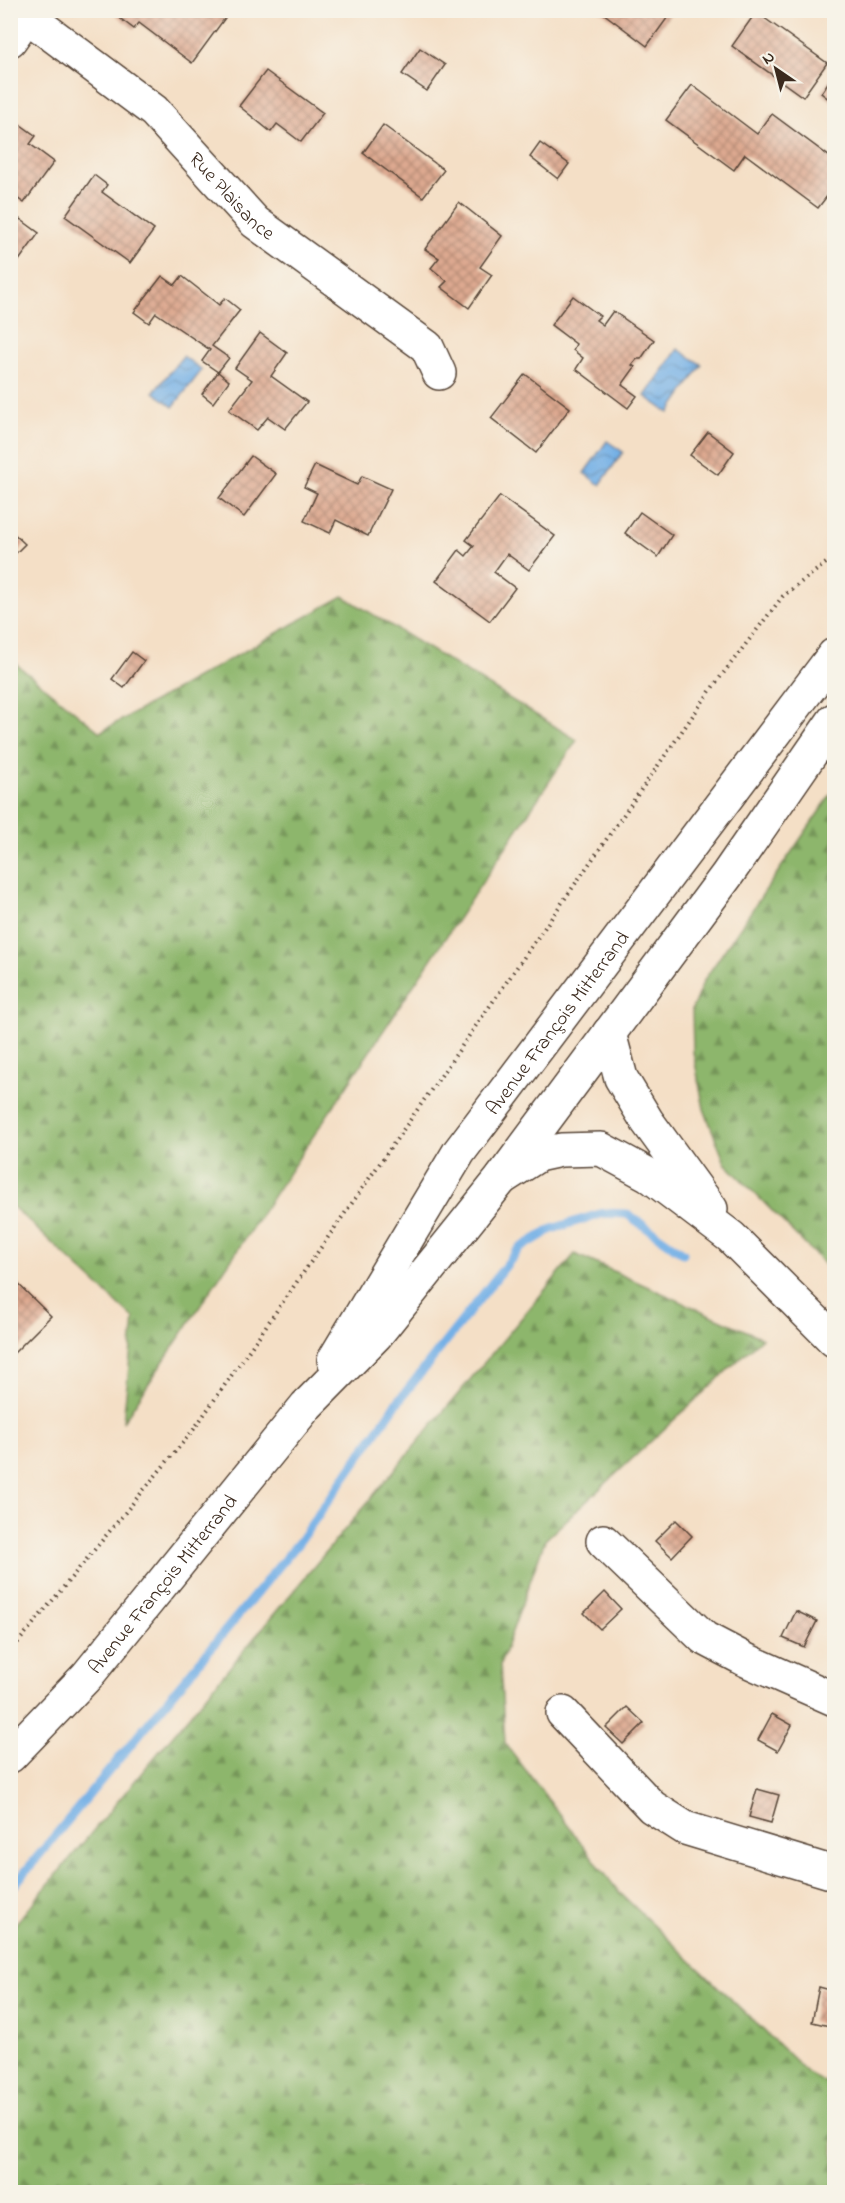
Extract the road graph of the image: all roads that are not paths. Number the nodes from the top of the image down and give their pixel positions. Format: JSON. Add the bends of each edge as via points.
{"nodes":[{"id":1,"x":23,"y":22,"type":"edge"},
{"id":2,"x":439,"y":373,"type":"dead end"},
{"id":3,"x":834,"y":655,"type":"edge"},
{"id":4,"x":834,"y":720,"type":"edge"},
{"id":5,"x":609,"y":1033,"type":"junction"},
{"id":6,"x":501,"y":1179,"type":"junction"},
{"id":7,"x":731,"y":1237,"type":"junction"},
{"id":8,"x":834,"y":1340,"type":"edge"},
{"id":9,"x":306,"y":1406,"type":"junction"},
{"id":10,"x":603,"y":1541,"type":"dead end"},
{"id":11,"x":834,"y":1699,"type":"edge"},
{"id":12,"x":563,"y":1713,"type":"dead end"},
{"id":13,"x":10,"y":1756,"type":"edge"},
{"id":14,"x":834,"y":1873,"type":"edge"}],
"edges":[{"from":1,"to":2,"type":"main road","name":"Rue Plaisance","via":[[154,111],[255,222],[427,347]]},
{"from":3,"to":9,"type":"main road","name":"Avenue François Mitterrand","via":[[459,1152]]},
{"from":4,"to":5,"type":"main road","name":"Avenue François Mitterrand","via":[[728,875]]},
{"from":5,"to":6,"type":"main road","name":"Avenue François Mitterrand"},
{"from":5,"to":7,"type":"main road","via":[[621,1078],[647,1121]]},
{"from":6,"to":7,"type":"main road","via":[[538,1155],[601,1149],[649,1175]]},
{"from":6,"to":9,"type":"main road","name":"Avenue François Mitterrand","via":[[376,1335]]},
{"from":7,"to":8,"type":"main road"},
{"from":9,"to":13,"type":"main road","name":"Avenue François Mitterrand","via":[[87,1676]]},
{"from":10,"to":11,"type":"main road","via":[[704,1638]]},
{"from":12,"to":14,"type":"main road","via":[[652,1807],[685,1828]]}]}
